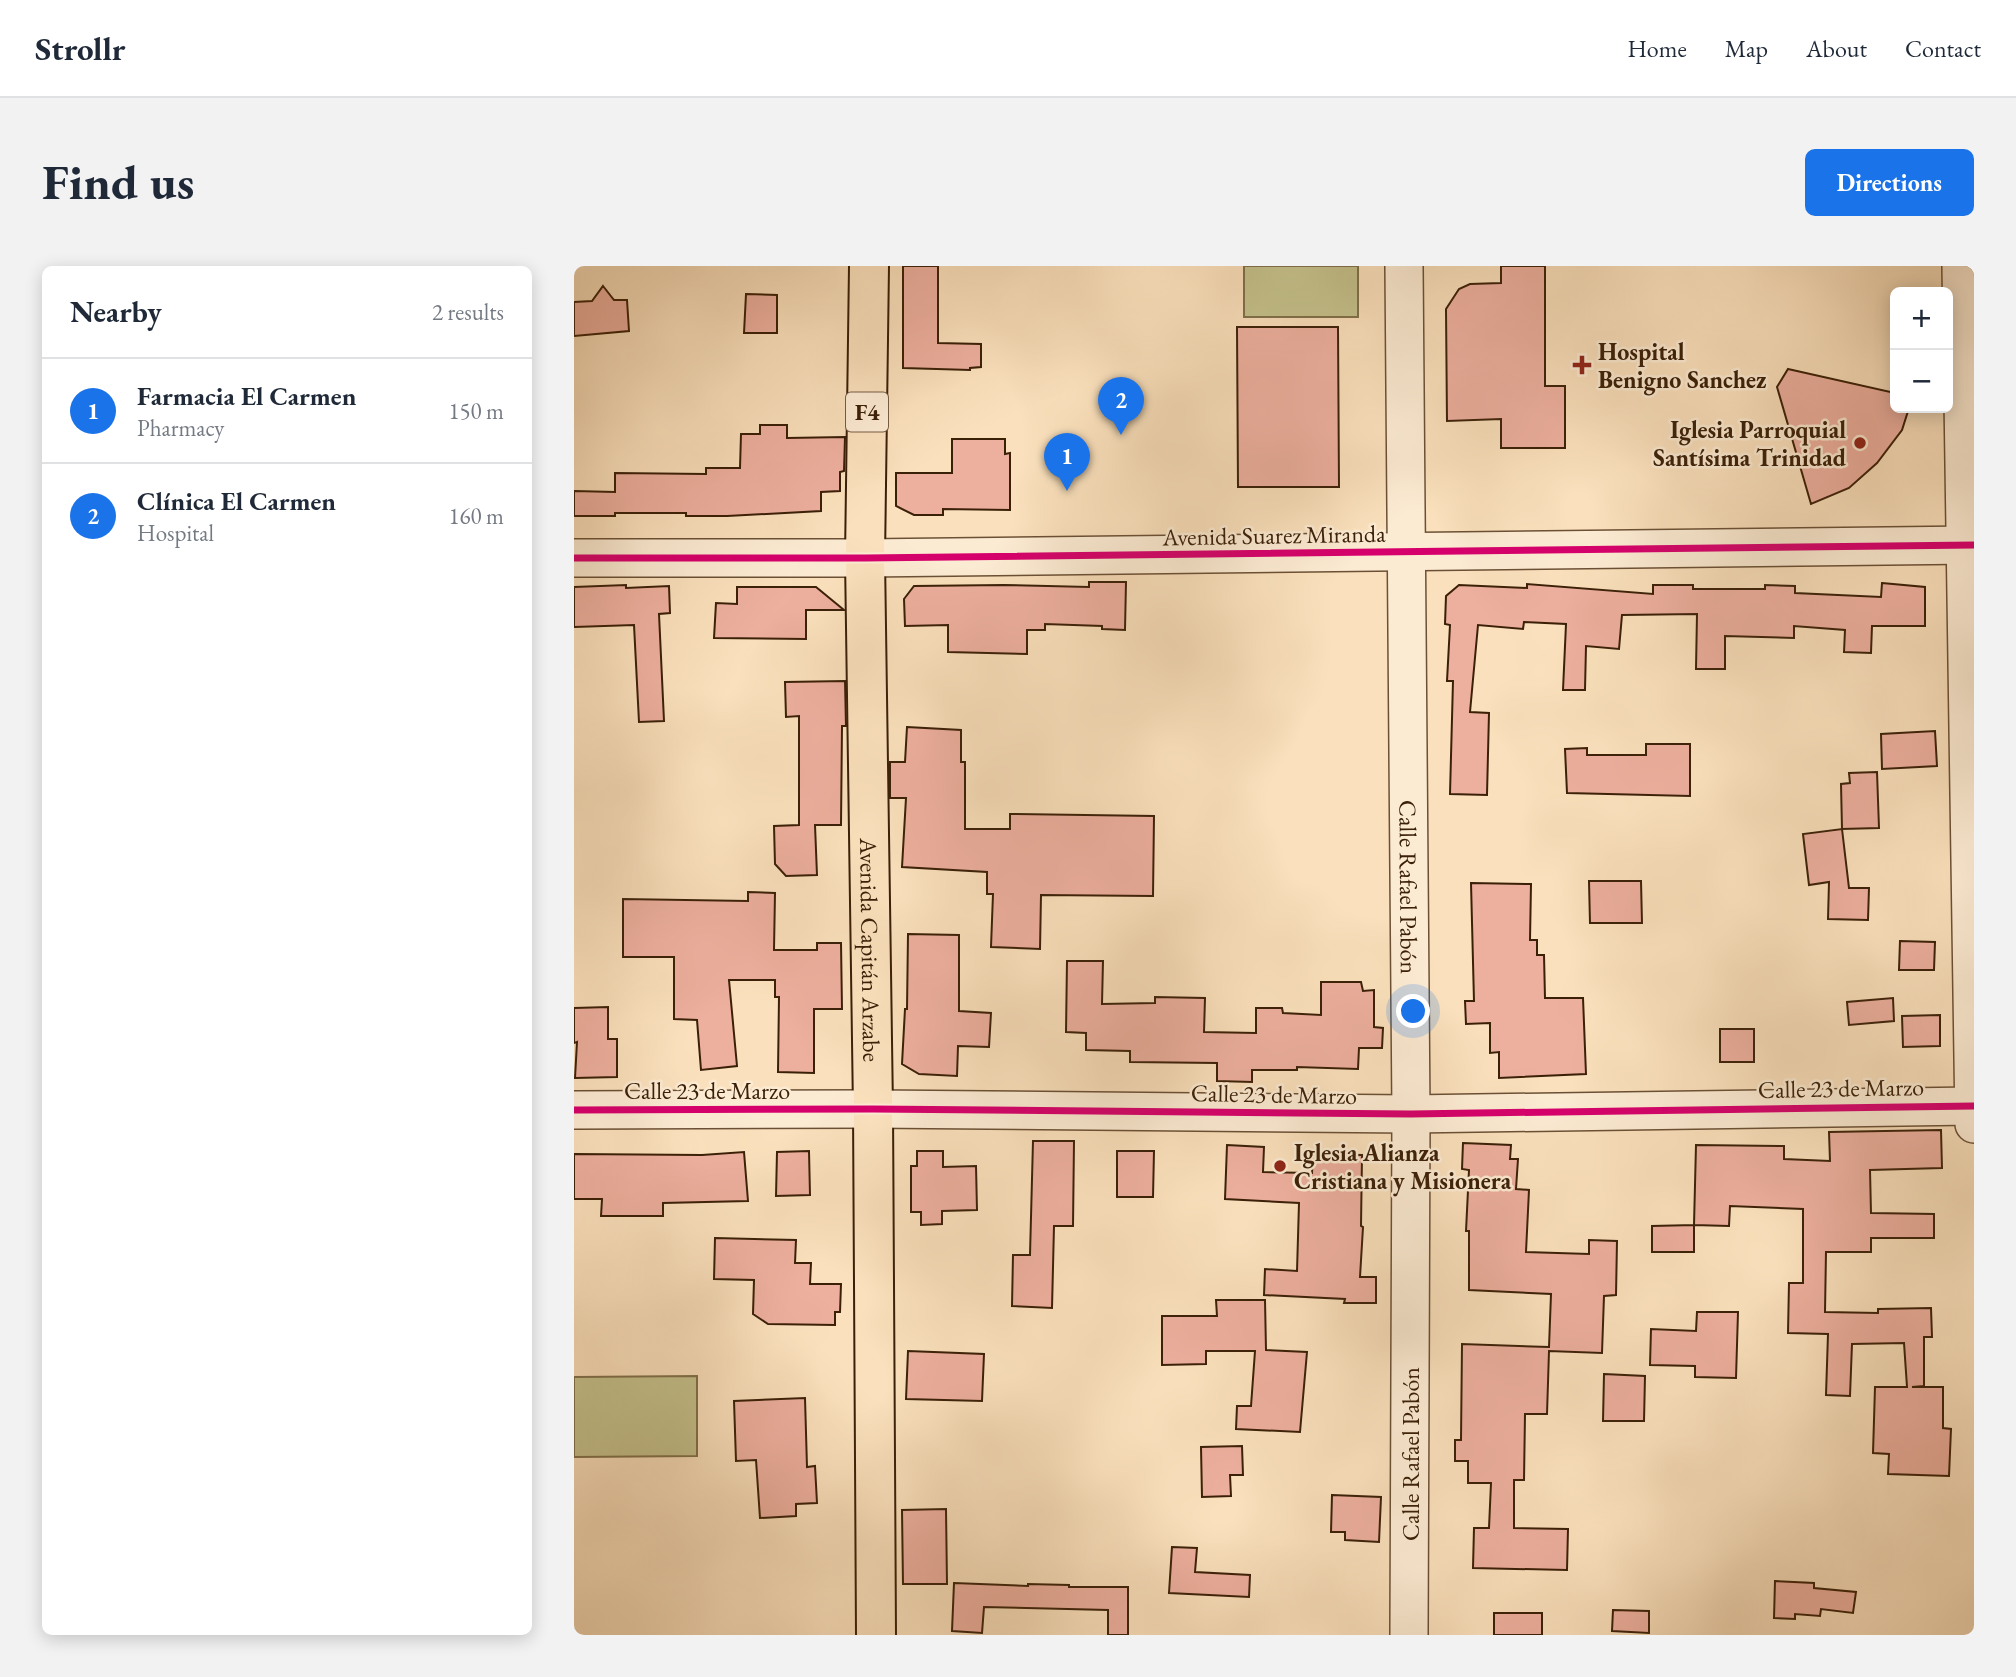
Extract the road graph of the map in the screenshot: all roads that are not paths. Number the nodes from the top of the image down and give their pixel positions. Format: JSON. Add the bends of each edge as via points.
{"nodes":[{"id":1,"x":869,"y":266,"type":"edge"},
{"id":2,"x":1404,"y":266,"type":"edge"},
{"id":3,"x":1961,"y":266,"type":"edge"},
{"id":4,"x":1969,"y":545,"type":"edge"},
{"id":5,"x":1407,"y":553,"type":"junction"},
{"id":6,"x":574,"y":558,"type":"edge"},
{"id":7,"x":865,"y":558,"type":"junction"},
{"id":8,"x":1974,"y":1105,"type":"edge"},
{"id":9,"x":873,"y":1109,"type":"junction"},
{"id":10,"x":574,"y":1110,"type":"edge"},
{"id":11,"x":1411,"y":1114,"type":"junction"},
{"id":12,"x":1974,"y":1124,"type":"edge"},
{"id":13,"x":876,"y":1635,"type":"edge"},
{"id":14,"x":1409,"y":1635,"type":"edge"}],
"edges":[{"from":1,"to":7,"type":"highway","name":"Avenida Capitán Arzabe","number":"F4"},
{"from":2,"to":5,"type":"street","name":"Calle Rafael Pabón"},
{"from":3,"to":4,"type":"street"},
{"from":4,"to":5,"type":"street","name":"Avenida Suarez Miranda"},
{"from":4,"to":8,"type":"street"},
{"from":5,"to":7,"type":"street","name":"Avenida Suarez Miranda"},
{"from":5,"to":11,"type":"street","name":"Calle Rafael Pabón"},
{"from":6,"to":7,"type":"street","name":"Avenida Suarez Miranda"},
{"from":7,"to":9,"type":"highway","name":"Avenida Capitán Arzabe","number":"F4"},
{"from":8,"to":11,"type":"street","name":"Calle 23 de Marzo"},
{"from":8,"to":12,"type":"street"},
{"from":9,"to":10,"type":"street","name":"Calle 23 de Marzo"},
{"from":9,"to":11,"type":"street","name":"Calle 23 de Marzo"},
{"from":9,"to":13,"type":"highway","name":"Avenida Capitán Arzabe","number":"F4"},
{"from":11,"to":14,"type":"street","name":"Calle Rafael Pabón"}]}
